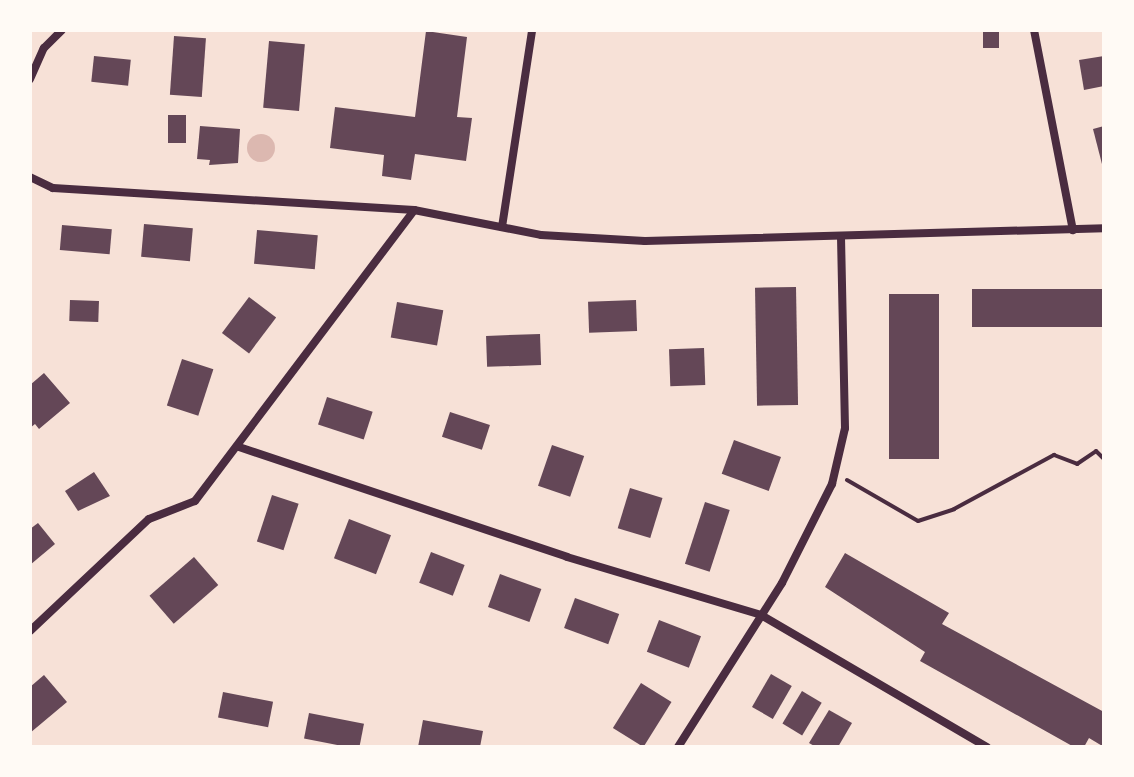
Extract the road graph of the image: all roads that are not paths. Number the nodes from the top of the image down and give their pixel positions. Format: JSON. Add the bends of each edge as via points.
{"nodes":[{"id":1,"x":62,"y":30,"type":"edge"},
{"id":2,"x":532,"y":30,"type":"edge"},
{"id":3,"x":1034,"y":30,"type":"edge"},
{"id":4,"x":30,"y":79,"type":"edge"},
{"id":5,"x":30,"y":177,"type":"edge"},
{"id":6,"x":414,"y":210,"type":"junction"},
{"id":7,"x":502,"y":227,"type":"junction"},
{"id":8,"x":1104,"y":228,"type":"edge"},
{"id":9,"x":1073,"y":230,"type":"junction"},
{"id":10,"x":841,"y":237,"type":"junction"},
{"id":11,"x":239,"y":447,"type":"junction"},
{"id":12,"x":761,"y":615,"type":"junction"},
{"id":13,"x":30,"y":631,"type":"edge"},
{"id":14,"x":678,"y":747,"type":"edge"},
{"id":15,"x":987,"y":747,"type":"edge"}],
"edges":[{"from":1,"to":4,"type":"street","via":[[44,48]]},
{"from":2,"to":7,"type":"street"},
{"from":3,"to":9,"type":"street"},
{"from":5,"to":6,"type":"street","via":[[53,188]]},
{"from":6,"to":7,"type":"street"},
{"from":6,"to":11,"type":"street"},
{"from":7,"to":10,"type":"street","via":[[645,241]]},
{"from":8,"to":9,"type":"street"},
{"from":9,"to":10,"type":"street"},
{"from":10,"to":12,"type":"street","via":[[845,428],[835,473]]},
{"from":11,"to":12,"type":"street","via":[[567,557]]},
{"from":11,"to":13,"type":"street","via":[[195,501],[149,519]]},
{"from":12,"to":14,"type":"street"},
{"from":12,"to":15,"type":"street"}]}
